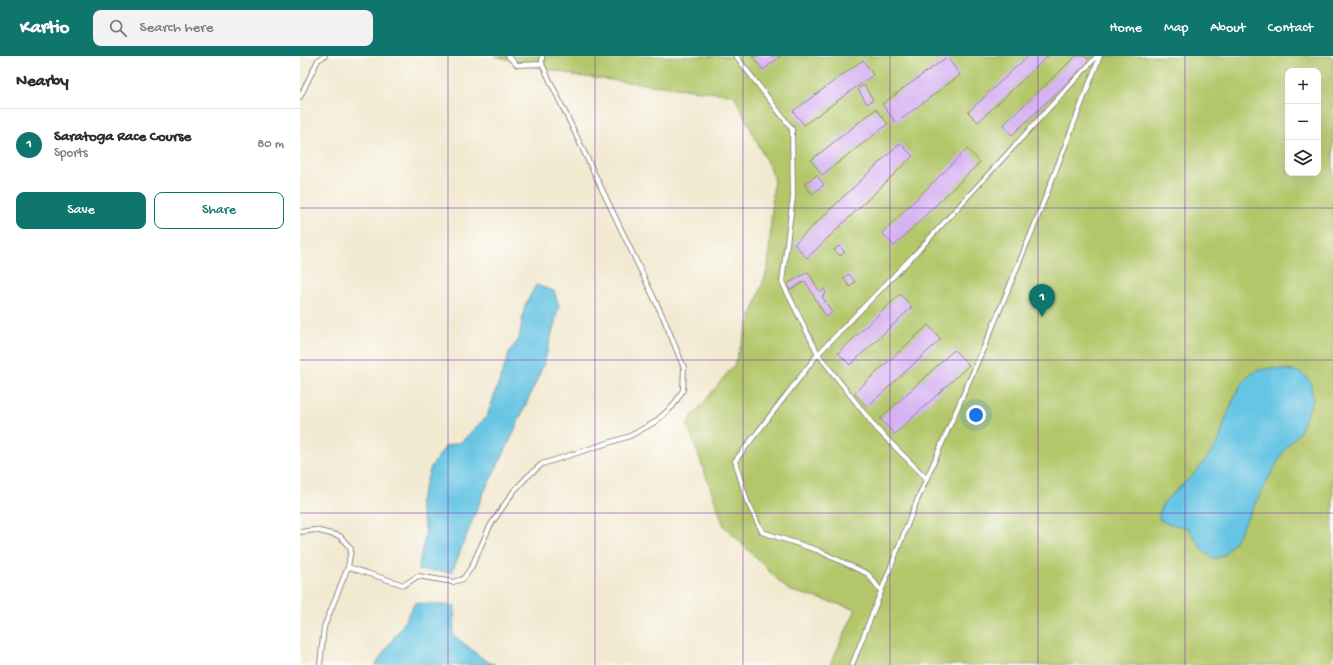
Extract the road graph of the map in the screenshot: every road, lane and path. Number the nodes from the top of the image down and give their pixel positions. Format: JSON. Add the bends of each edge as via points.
{"nodes":[{"id":1,"x":325,"y":56,"type":"edge"},
{"id":2,"x":508,"y":56,"type":"edge"},
{"id":3,"x":542,"y":56,"type":"edge"},
{"id":4,"x":736,"y":56,"type":"edge"},
{"id":5,"x":1097,"y":56,"type":"edge"},
{"id":6,"x":1100,"y":56,"type":"edge"},
{"id":7,"x":542,"y":64,"type":"junction"},
{"id":8,"x":300,"y":97,"type":"edge"},
{"id":9,"x":818,"y":354,"type":"junction"},
{"id":10,"x":927,"y":479,"type":"junction"},
{"id":11,"x":300,"y":532,"type":"edge"},
{"id":12,"x":348,"y":567,"type":"junction"},
{"id":13,"x":881,"y":591,"type":"junction"},
{"id":14,"x":320,"y":665,"type":"edge"},
{"id":15,"x":852,"y":665,"type":"edge"}],
"edges":[{"from":1,"to":8,"type":"lane","via":[[318,60]]},
{"from":2,"to":7,"type":"lane","via":[[517,65]]},
{"from":3,"to":7,"type":"lane"},
{"from":4,"to":9,"type":"lane","via":[[792,129],[793,197],[782,282]]},
{"from":5,"to":9,"type":"lane","via":[[915,254]]},
{"from":6,"to":10,"type":"lane","via":[[1035,224]]},
{"from":7,"to":12,"type":"lane","via":[[664,319],[684,368],[683,390],[672,406],[649,426],[630,436],[542,464],[527,476],[490,526],[471,568],[463,579],[453,582],[418,576],[404,585]]},
{"from":9,"to":10,"type":"lane","via":[[876,428]]},
{"from":9,"to":13,"type":"lane","via":[[735,461],[747,501],[762,532],[817,550],[868,574]]},
{"from":10,"to":13,"type":"lane"},
{"from":11,"to":12,"type":"lane","via":[[315,530],[340,536],[351,549]]},
{"from":12,"to":14,"type":"lane","via":[[324,626]]},
{"from":13,"to":15,"type":"lane"}]}
